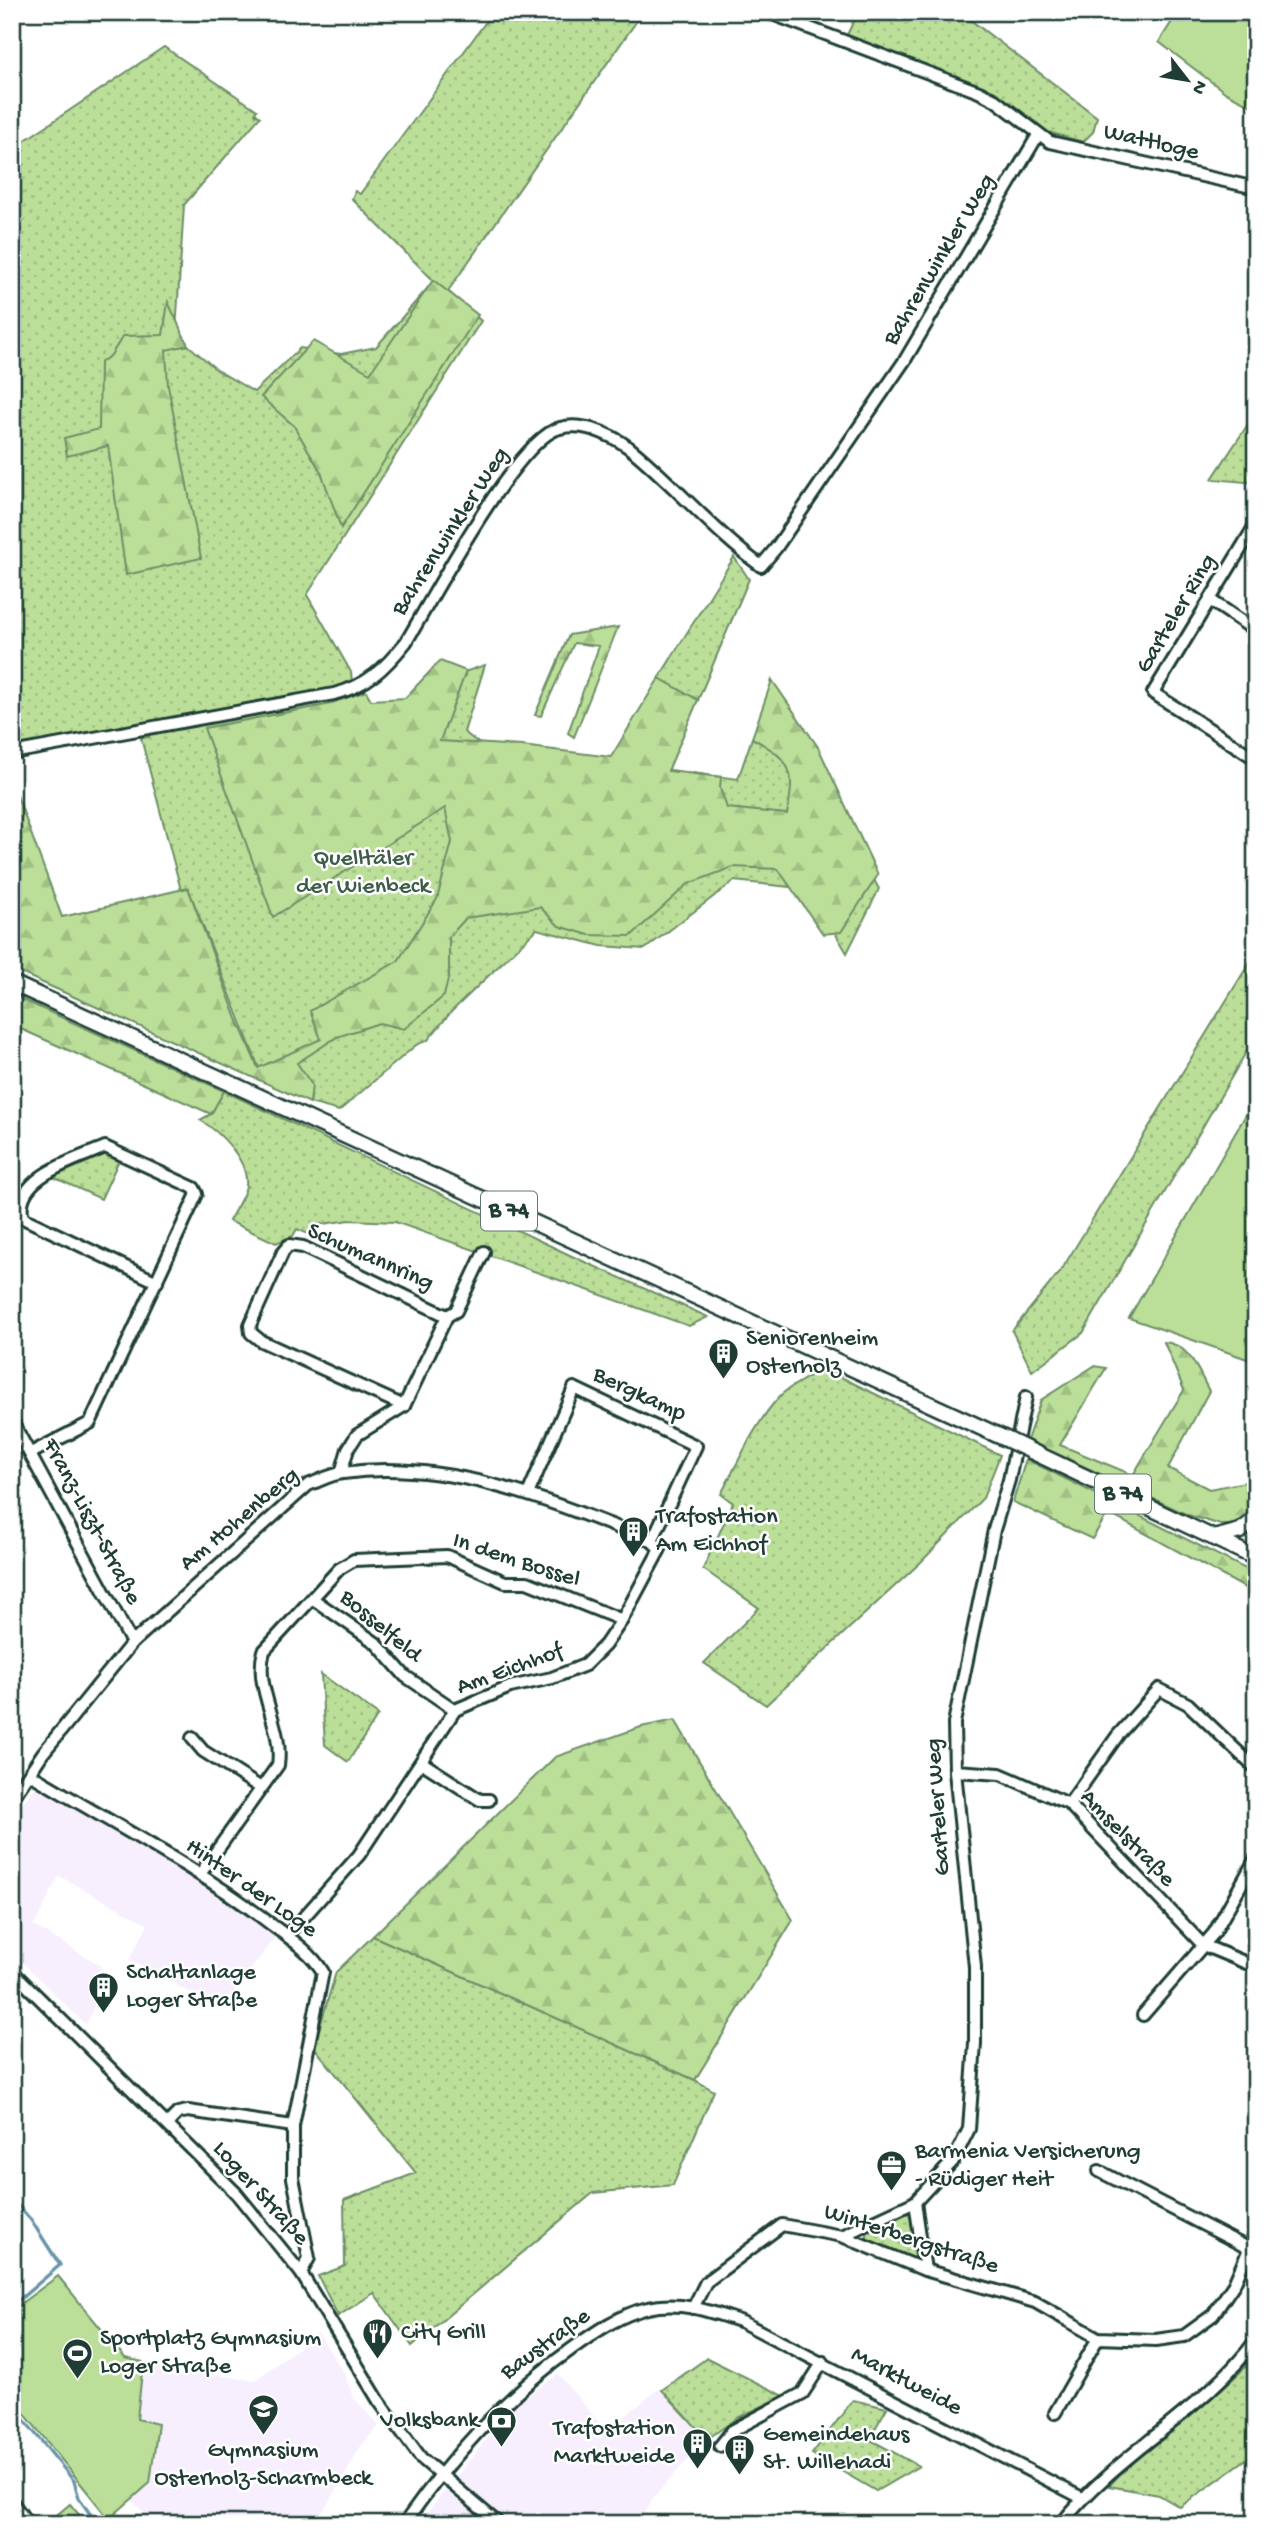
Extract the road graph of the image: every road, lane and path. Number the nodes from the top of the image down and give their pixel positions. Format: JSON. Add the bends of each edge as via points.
{"nodes":[{"id":1,"x":767,"y":12,"type":"edge"},
{"id":2,"x":1038,"y":135,"type":"junction"},
{"id":3,"x":1256,"y":188,"type":"edge"},
{"id":4,"x":1256,"y":524,"type":"edge"},
{"id":5,"x":1210,"y":600,"type":"junction"},
{"id":6,"x":1256,"y":631,"type":"edge"},
{"id":7,"x":12,"y":753,"type":"edge"},
{"id":8,"x":1256,"y":760,"type":"edge"},
{"id":9,"x":12,"y":983,"type":"edge"},
{"id":10,"x":484,"y":1252,"type":"dead end"},
{"id":11,"x":158,"y":1282,"type":"junction"},
{"id":12,"x":447,"y":1316,"type":"junction"},
{"id":13,"x":1026,"y":1397,"type":"dead end"},
{"id":14,"x":404,"y":1406,"type":"junction"},
{"id":15,"x":12,"y":1421,"type":"edge"},
{"id":16,"x":31,"y":1453,"type":"junction"},
{"id":17,"x":341,"y":1473,"type":"junction"},
{"id":18,"x":527,"y":1494,"type":"junction"},
{"id":19,"x":1256,"y":1519,"type":"edge"},
{"id":20,"x":1214,"y":1538,"type":"junction"},
{"id":21,"x":656,"y":1545,"type":"junction"},
{"id":22,"x":1256,"y":1558,"type":"edge"},
{"id":23,"x":313,"y":1599,"type":"junction"},
{"id":24,"x":622,"y":1620,"type":"junction"},
{"id":25,"x":132,"y":1643,"type":"junction"},
{"id":26,"x":455,"y":1710,"type":"junction"},
{"id":27,"x":192,"y":1738,"type":"dead end"},
{"id":28,"x":421,"y":1762,"type":"junction"},
{"id":29,"x":1256,"y":1769,"type":"edge"},
{"id":30,"x":955,"y":1771,"type":"junction"},
{"id":31,"x":30,"y":1774,"type":"junction"},
{"id":32,"x":261,"y":1788,"type":"junction"},
{"id":33,"x":12,"y":1799,"type":"edge"},
{"id":34,"x":489,"y":1800,"type":"dead end"},
{"id":35,"x":1069,"y":1804,"type":"junction"},
{"id":36,"x":1256,"y":1858,"type":"edge"},
{"id":37,"x":200,"y":1874,"type":"junction"},
{"id":38,"x":287,"y":1936,"type":"junction"},
{"id":39,"x":1203,"y":1945,"type":"junction"},
{"id":40,"x":1256,"y":1968,"type":"edge"},
{"id":41,"x":12,"y":1971,"type":"edge"},
{"id":42,"x":1143,"y":2015,"type":"dead end"},
{"id":43,"x":167,"y":2124,"type":"junction"},
{"id":44,"x":293,"y":2126,"type":"junction"},
{"id":45,"x":1099,"y":2171,"type":"dead end"},
{"id":46,"x":915,"y":2202,"type":"junction"},
{"id":47,"x":1256,"y":2233,"type":"edge"},
{"id":48,"x":842,"y":2236,"type":"junction"},
{"id":49,"x":1250,"y":2249,"type":"junction"},
{"id":50,"x":925,"y":2270,"type":"junction"},
{"id":51,"x":301,"y":2273,"type":"junction"},
{"id":52,"x":693,"y":2308,"type":"junction"},
{"id":53,"x":707,"y":2310,"type":"joint"},
{"id":54,"x":1098,"y":2338,"type":"junction"},
{"id":55,"x":1256,"y":2340,"type":"edge"},
{"id":56,"x":823,"y":2362,"type":"junction"},
{"id":57,"x":1055,"y":2413,"type":"dead end"},
{"id":58,"x":720,"y":2446,"type":"dead end"},
{"id":59,"x":438,"y":2474,"type":"junction"},
{"id":60,"x":1082,"y":2498,"type":"junction"},
{"id":61,"x":12,"y":2502,"type":"edge"},
{"id":62,"x":28,"y":2524,"type":"edge"},
{"id":63,"x":404,"y":2524,"type":"edge"},
{"id":64,"x":499,"y":2524,"type":"edge"},
{"id":65,"x":1061,"y":2524,"type":"edge"}],
"edges":[{"from":1,"to":2,"type":"street","name":"Wattloge","via":[[979,92]]},
{"from":2,"to":3,"type":"street","name":"Wattloge","via":[[1049,142]]},
{"from":2,"to":7,"type":"street","name":"Bahrenwinkler Weg","via":[[905,360],[761,566],[737,549],[638,454],[601,432],[580,426],[559,428],[544,436],[512,469],[406,642],[367,682],[334,694]]},
{"from":4,"to":5,"type":"street","name":"Garteler Ring"},
{"from":5,"to":6,"type":"street"},
{"from":5,"to":8,"type":"street","name":"Garteler Ring","via":[[1153,693]]},
{"from":9,"to":20,"type":"main road","number":"B 74","bridge":true},
{"from":10,"to":12,"type":"street","name":"Schumannring","via":[[456,1311]]},
{"from":11,"to":11,"type":"street","via":[[23,1218],[19,1204],[24,1190],[55,1168],[106,1147],[194,1188],[197,1194]]},
{"from":11,"to":16,"type":"street","via":[[90,1423]]},
{"from":12,"to":14,"type":"street","name":"Schumannring"},
{"from":12,"to":14,"type":"street","name":"Schumannring","via":[[303,1247],[289,1245],[283,1252],[250,1325],[251,1333]]},
{"from":13,"to":30,"type":"street","name":"Garteler Weg","via":[[954,1723]]},
{"from":14,"to":17,"type":"street","via":[[357,1435]]},
{"from":15,"to":16,"type":"street","name":"Franz-Liszt-Straße"},
{"from":16,"to":25,"type":"street","name":"Franz-Liszt-Straße"},
{"from":17,"to":18,"type":"street","name":"Am Hohenberg","via":[[426,1472]]},
{"from":17,"to":25,"type":"street","name":"Am Hohenberg","via":[[307,1485]]},
{"from":18,"to":21,"type":"street","name":"Am Hohenberg"},
{"from":18,"to":21,"type":"street","name":"Bergkamp","via":[[574,1388],[696,1446]]},
{"from":19,"to":20,"type":"main road","via":[[1240,1531]]},
{"from":20,"to":22,"type":"main road","number":"B 74"},
{"from":21,"to":24,"type":"street","name":"Am Eichhof"},
{"from":23,"to":24,"type":"street","name":"In dem Bossel","via":[[339,1569],[354,1560],[447,1556],[505,1582],[527,1581]]},
{"from":23,"to":26,"type":"street","name":"Bosselfeld","via":[[376,1643],[405,1676]]},
{"from":23,"to":32,"type":"street","name":"In dem Bossel","via":[[264,1651],[259,1668],[280,1747],[278,1765]]},
{"from":24,"to":26,"type":"street","name":"Am Eichhof","via":[[585,1665],[510,1687]]},
{"from":25,"to":31,"type":"street","name":"Am Hohenberg","via":[[52,1740]]},
{"from":26,"to":28,"type":"street","name":"Am Eichhof"},
{"from":27,"to":32,"type":"street","via":[[202,1751]]},
{"from":28,"to":34,"type":"street","via":[[480,1800]]},
{"from":28,"to":38,"type":"street","name":"Am Eichhof","via":[[359,1855]]},
{"from":29,"to":35,"type":"street","via":[[1188,1704],[1158,1689]]},
{"from":30,"to":35,"type":"street","name":"Amselstraße","via":[[1000,1774]]},
{"from":30,"to":46,"type":"street","name":"Garteler Weg","via":[[975,1966],[970,2121],[953,2161]]},
{"from":31,"to":33,"type":"street","name":"Am Hohenberg"},
{"from":31,"to":37,"type":"street","name":"Hinter der Loge"},
{"from":32,"to":37,"type":"street","name":"In dem Bossel"},
{"from":35,"to":39,"type":"street","name":"Amselstraße"},
{"from":36,"to":39,"type":"street"},
{"from":37,"to":38,"type":"street","name":"Hinter der Loge"},
{"from":38,"to":44,"type":"street","name":"Hinter der Loge","via":[[316,1960],[323,1972]]},
{"from":39,"to":40,"type":"street","name":"Amselstraße"},
{"from":39,"to":42,"type":"street"},
{"from":41,"to":43,"type":"street","name":"Loger Straße"},
{"from":43,"to":44,"type":"street","via":[[178,2113],[187,2112]]},
{"from":43,"to":51,"type":"street","name":"Loger Straße","via":[[236,2193]]},
{"from":44,"to":51,"type":"street","name":"Hinter der Loge","via":[[293,2178],[309,2258]]},
{"from":45,"to":49,"type":"street"},
{"from":46,"to":48,"type":"street","name":"Garteler Weg"},
{"from":46,"to":50,"type":"street"},
{"from":47,"to":49,"type":"street"},
{"from":48,"to":50,"type":"street","name":"Winterbergstraße"},
{"from":48,"to":52,"type":"street","name":"Winterbergstraße","via":[[782,2225],[706,2282]]},
{"from":49,"to":54,"type":"street","via":[[1213,2315],[1184,2336]]},
{"from":50,"to":54,"type":"street","name":"Winterbergstraße","via":[[1035,2302]]},
{"from":51,"to":59,"type":"street","name":"Loger Straße","via":[[385,2410]]},
{"from":52,"to":53,"type":"street","name":"Baustraße"},
{"from":52,"to":59,"type":"street","name":"Baustraße","via":[[647,2308],[593,2334],[515,2392]]},
{"from":53,"to":56,"type":"street","name":"Marktweide"},
{"from":54,"to":57,"type":"street"},
{"from":55,"to":60,"type":"street","via":[[1206,2392]]},
{"from":56,"to":58,"type":"street","via":[[803,2393],[732,2431]]},
{"from":56,"to":60,"type":"street","name":"Marktweide"},
{"from":59,"to":63,"type":"street","name":"Baustraße"},
{"from":59,"to":64,"type":"street","name":"Loger Straße"},
{"from":60,"to":65,"type":"street"},
{"from":61,"to":62,"type":"street"}]}
